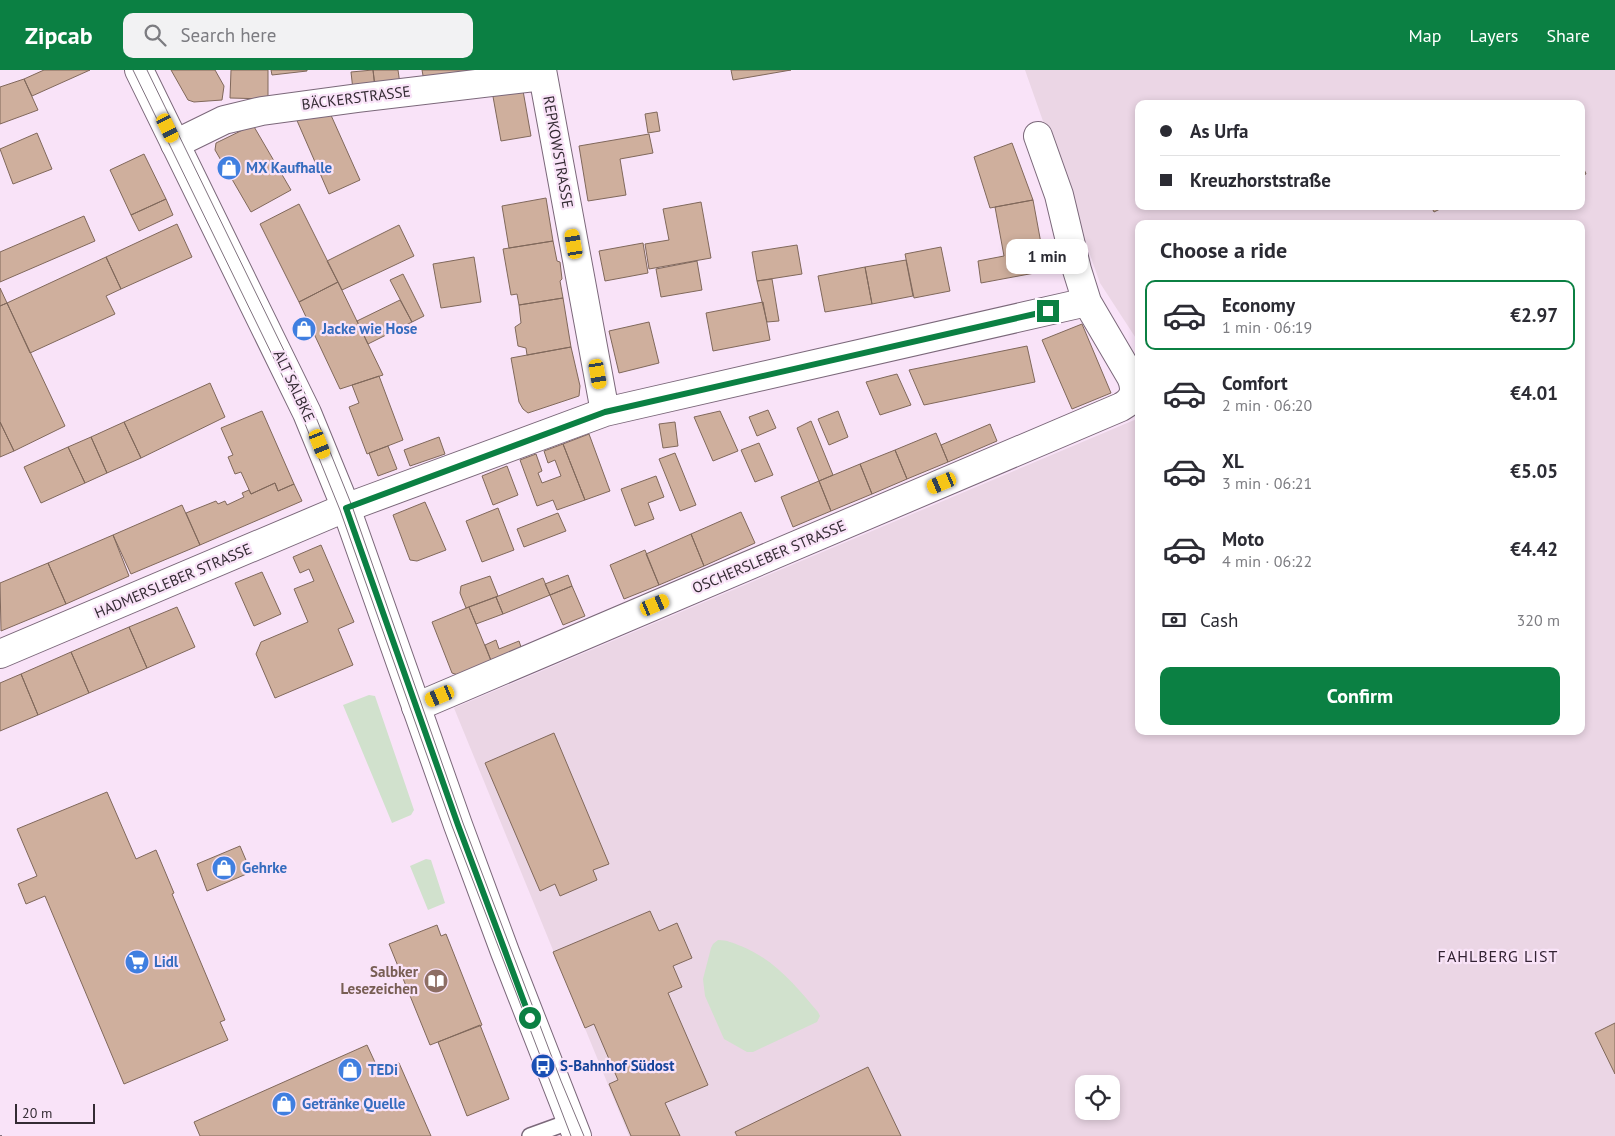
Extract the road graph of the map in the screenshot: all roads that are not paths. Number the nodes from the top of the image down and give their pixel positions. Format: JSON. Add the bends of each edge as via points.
{"nodes":[{"id":1,"x":139,"y":70,"type":"edge"},
{"id":2,"x":543,"y":73,"type":"edge"},
{"id":3,"x":1038,"y":136,"type":"dead end"},
{"id":4,"x":175,"y":144,"type":"junction"},
{"id":5,"x":1087,"y":302,"type":"junction"},
{"id":6,"x":605,"y":412,"type":"junction"},
{"id":7,"x":346,"y":508,"type":"junction"},
{"id":8,"x":0,"y":654,"type":"edge"},
{"id":9,"x":416,"y":707,"type":"junction"},
{"id":10,"x":574,"y":1127,"type":"edge"},
{"id":11,"x":530,"y":1136,"type":"edge"}],
"edges":[{"from":1,"to":4,"type":"street","name":"ALT SALBKE"},
{"from":2,"to":4,"type":"street","name":"BÄCKERSTRASSE","via":[[262,111],[224,120]]},
{"from":2,"to":6,"type":"street","name":"REPKOWSTRASSE"},
{"from":3,"to":5,"type":"street","via":[[1059,195]]},
{"from":4,"to":7,"type":"street","name":"ALT SALBKE","via":[[307,412]]},
{"from":5,"to":6,"type":"street","name":"HADMERSLEBER STRASSE"},
{"from":5,"to":9,"type":"street","name":"OSCHERSLEBER STRASSE","via":[[1133,380],[1132,398],[1121,407]]},
{"from":6,"to":7,"type":"street","name":"HADMERSLEBER STRASSE"},
{"from":7,"to":8,"type":"street","name":"HADMERSLEBER STRASSE"},
{"from":7,"to":9,"type":"street","name":"ALT SALBKE"},
{"from":9,"to":10,"type":"street","name":"ALT SALBKE","via":[[501,943]]},
{"from":10,"to":11,"type":"lane","via":[[566,1123]]}]}
